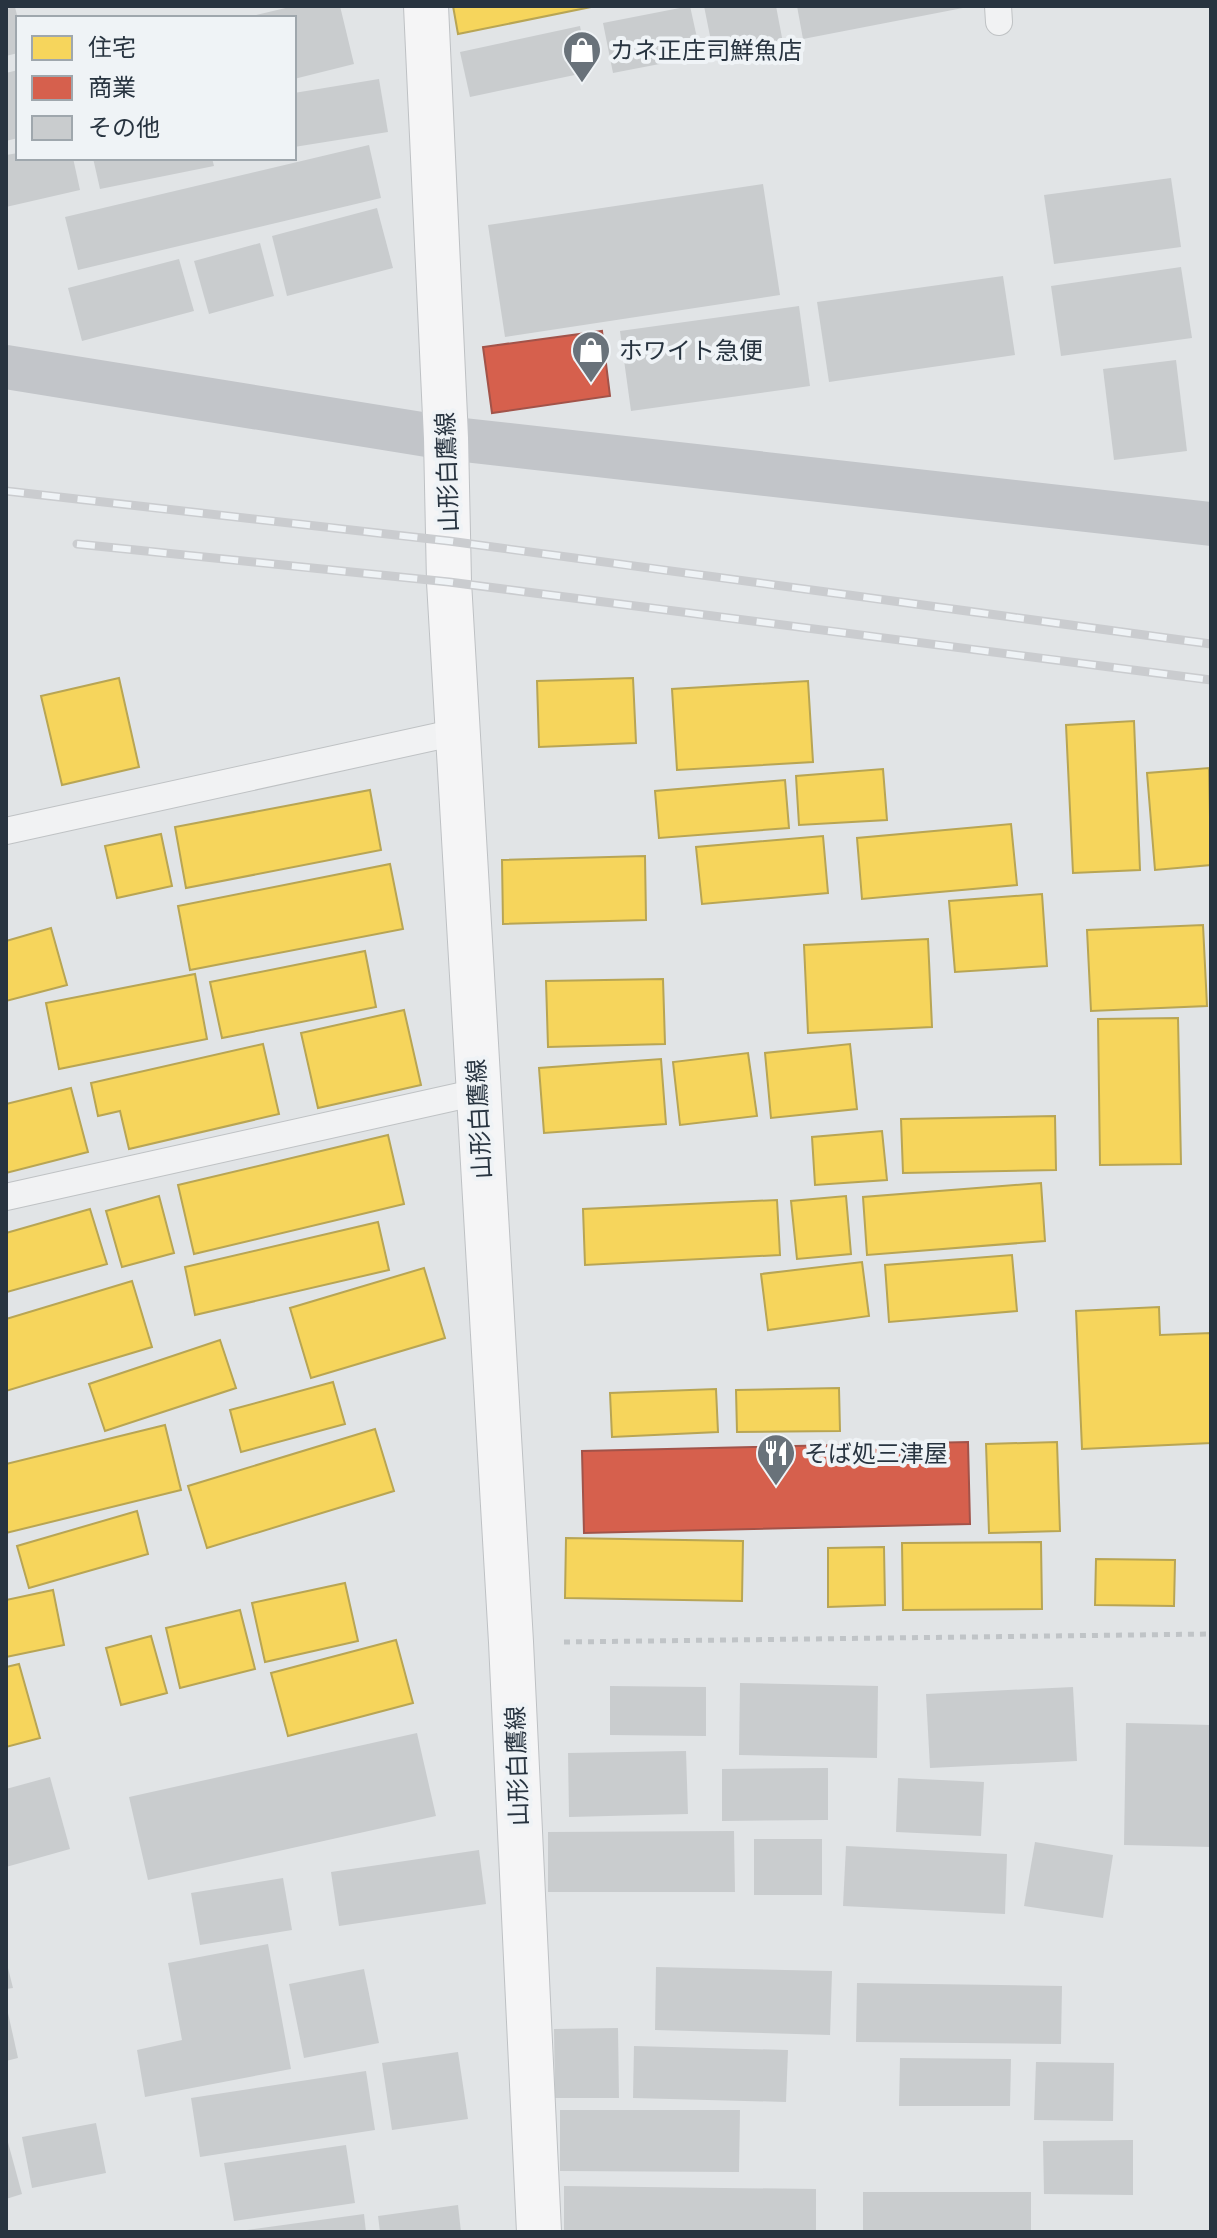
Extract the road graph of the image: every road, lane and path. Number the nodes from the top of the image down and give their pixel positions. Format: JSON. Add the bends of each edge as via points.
{"nodes":[{"id":1,"x":426,"y":6,"type":"edge"},
{"id":2,"x":6,"y":367,"type":"edge"},
{"id":3,"x":446,"y":438,"type":"junction"},
{"id":4,"x":1211,"y":524,"type":"edge"},
{"id":5,"x":457,"y":732,"type":"junction"},
{"id":6,"x":6,"y":831,"type":"edge"},
{"id":7,"x":478,"y":1092,"type":"junction"},
{"id":8,"x":6,"y":1197,"type":"edge"},
{"id":9,"x":1211,"y":1634,"type":"edge"},
{"id":10,"x":511,"y":1642,"type":"junction"},
{"id":11,"x":539,"y":2232,"type":"edge"}],
"edges":[{"from":1,"to":3,"type":"main road","name":"山形白鷹線"},
{"from":2,"to":3,"type":"street"},
{"from":3,"to":4,"type":"street"},
{"from":3,"to":5,"type":"main road","name":"山形白鷹線"},
{"from":5,"to":6,"type":"lane"},
{"from":5,"to":7,"type":"main road","name":"山形白鷹線"},
{"from":7,"to":8,"type":"lane"},
{"from":7,"to":10,"type":"main road","name":"山形白鷹線"},
{"from":9,"to":10,"type":"path"},
{"from":10,"to":11,"type":"main road","name":"山形白鷹線"}]}
